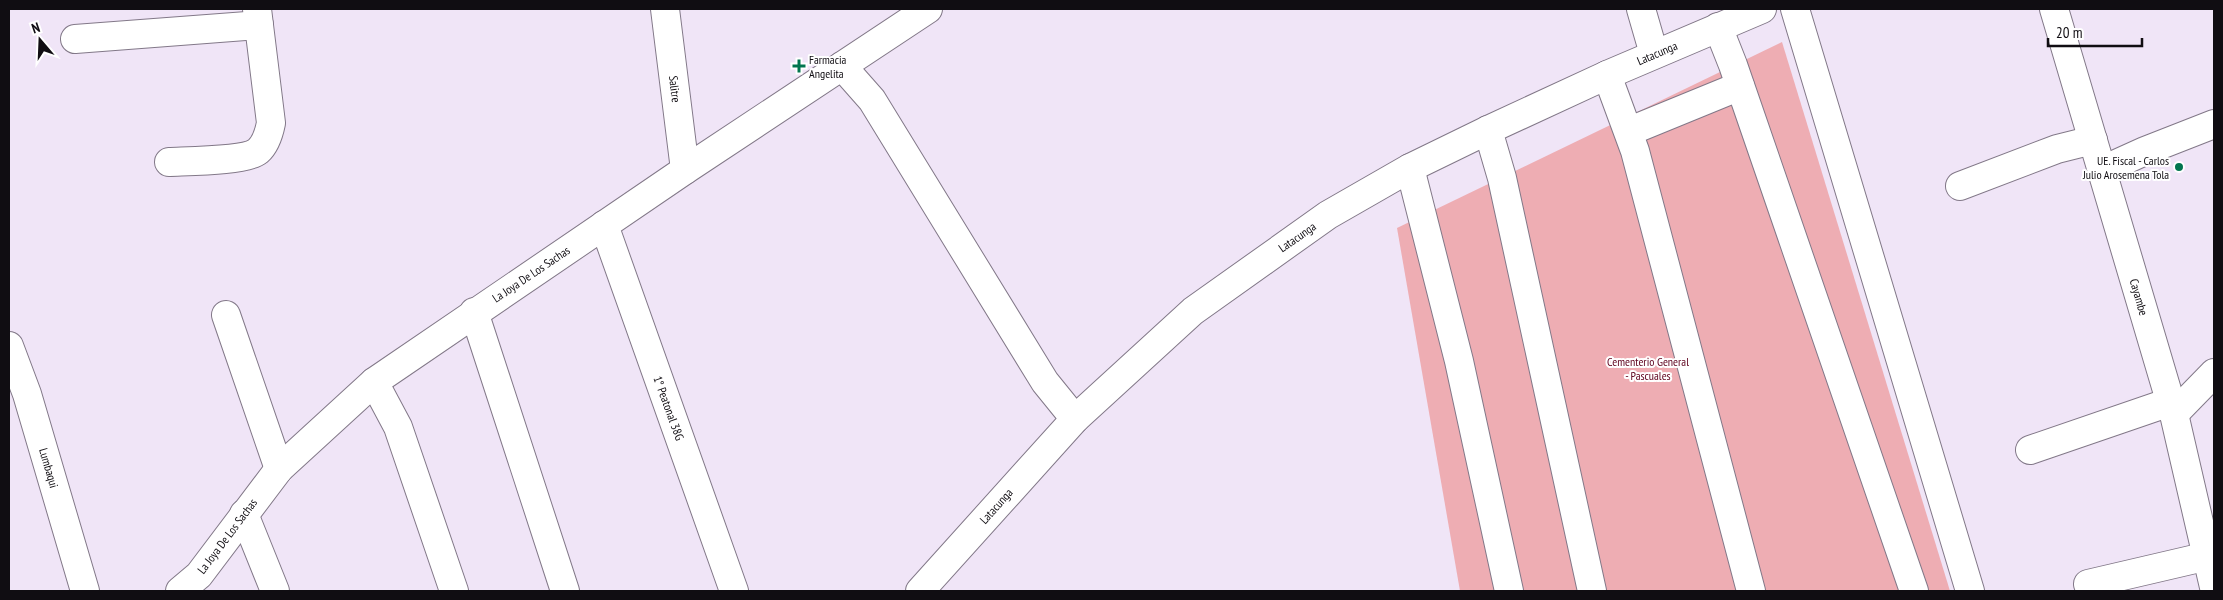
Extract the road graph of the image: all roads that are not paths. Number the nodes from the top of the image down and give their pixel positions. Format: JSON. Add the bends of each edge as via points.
{"nodes":[{"id":1,"x":665,"y":9,"type":"edge"},
{"id":2,"x":928,"y":9,"type":"edge"},
{"id":3,"x":1642,"y":9,"type":"edge"},
{"id":4,"x":1762,"y":9,"type":"edge"},
{"id":5,"x":1795,"y":9,"type":"edge"},
{"id":6,"x":2054,"y":9,"type":"edge"},
{"id":7,"x":258,"y":17,"type":"edge"},
{"id":8,"x":1718,"y":27,"type":"junction"},
{"id":9,"x":75,"y":39,"type":"dead end"},
{"id":10,"x":1654,"y":54,"type":"junction"},
{"id":11,"x":842,"y":66,"type":"junction"},
{"id":12,"x":1607,"y":75,"type":"junction"},
{"id":13,"x":1740,"y":86,"type":"junction"},
{"id":14,"x":2214,"y":124,"type":"edge"},
{"id":15,"x":1488,"y":130,"type":"junction"},
{"id":16,"x":1630,"y":132,"type":"junction"},
{"id":17,"x":2093,"y":140,"type":"junction"},
{"id":18,"x":169,"y":162,"type":"dead end"},
{"id":19,"x":1410,"y":168,"type":"junction"},
{"id":20,"x":685,"y":170,"type":"junction"},
{"id":21,"x":2102,"y":170,"type":"junction"},
{"id":22,"x":1960,"y":186,"type":"dead end"},
{"id":23,"x":604,"y":225,"type":"junction"},
{"id":24,"x":474,"y":312,"type":"junction"},
{"id":25,"x":226,"y":315,"type":"dead end"},
{"id":26,"x":9,"y":346,"type":"edge"},
{"id":27,"x":2214,"y":373,"type":"edge"},
{"id":28,"x":374,"y":382,"type":"junction"},
{"id":29,"x":2172,"y":408,"type":"junction"},
{"id":30,"x":1075,"y":419,"type":"junction"},
{"id":31,"x":2030,"y":450,"type":"dead end"},
{"id":32,"x":279,"y":469,"type":"junction"},
{"id":33,"x":244,"y":514,"type":"junction"},
{"id":34,"x":2208,"y":556,"type":"junction"},
{"id":35,"x":2088,"y":584,"type":"dead end"},
{"id":36,"x":195,"y":586,"type":"edge"},
{"id":37,"x":2214,"y":587,"type":"edge"},
{"id":38,"x":85,"y":591,"type":"edge"},
{"id":39,"x":275,"y":591,"type":"edge"},
{"id":40,"x":454,"y":591,"type":"edge"},
{"id":41,"x":565,"y":591,"type":"edge"},
{"id":42,"x":734,"y":591,"type":"edge"},
{"id":43,"x":920,"y":591,"type":"edge"},
{"id":44,"x":1509,"y":591,"type":"edge"},
{"id":45,"x":1592,"y":591,"type":"edge"},
{"id":46,"x":1751,"y":591,"type":"edge"},
{"id":47,"x":1914,"y":591,"type":"edge"},
{"id":48,"x":1970,"y":591,"type":"edge"}],
"edges":[{"from":1,"to":20,"type":"street","name":"Salitre"},
{"from":2,"to":11,"type":"street","name":"La Joya De Los Sachas"},
{"from":3,"to":10,"type":"street"},
{"from":4,"to":8,"type":"street","name":"Latacunga"},
{"from":5,"to":48,"type":"street"},
{"from":6,"to":17,"type":"street","name":"Cayambe"},
{"from":7,"to":9,"type":"street"},
{"from":7,"to":18,"type":"street","via":[[271,123],[267,138],[257,152],[237,158]]},
{"from":8,"to":10,"type":"street","name":"Latacunga"},
{"from":8,"to":13,"type":"street"},
{"from":10,"to":12,"type":"street","name":"Latacunga"},
{"from":11,"to":20,"type":"street","name":"La Joya De Los Sachas"},
{"from":11,"to":30,"type":"street","via":[[872,100],[1045,382]]},
{"from":12,"to":15,"type":"street","name":"Latacunga"},
{"from":12,"to":16,"type":"street"},
{"from":13,"to":16,"type":"street"},
{"from":13,"to":47,"type":"street"},
{"from":14,"to":21,"type":"street"},
{"from":15,"to":19,"type":"street","name":"Latacunga"},
{"from":15,"to":45,"type":"street","via":[[1502,178]]},
{"from":16,"to":46,"type":"street"},
{"from":17,"to":21,"type":"street","name":"Cayambe"},
{"from":17,"to":22,"type":"street","via":[[2057,149]]},
{"from":19,"to":30,"type":"street","name":"Latacunga","via":[[1328,215],[1193,311]]},
{"from":19,"to":44,"type":"street","via":[[1459,361]]},
{"from":20,"to":23,"type":"street","name":"La Joya De Los Sachas"},
{"from":21,"to":29,"type":"street","name":"Cayambe"},
{"from":23,"to":24,"type":"street","name":"La Joya De Los Sachas"},
{"from":23,"to":42,"type":"street","name":"1° Peatonal 38G"},
{"from":24,"to":28,"type":"street","name":"La Joya De Los Sachas"},
{"from":24,"to":41,"type":"street"},
{"from":25,"to":32,"type":"street"},
{"from":26,"to":38,"type":"street","name":"Lumbaqui","via":[[27,394]]},
{"from":27,"to":29,"type":"street"},
{"from":28,"to":32,"type":"street","name":"La Joya De Los Sachas"},
{"from":28,"to":40,"type":"street","via":[[398,427]]},
{"from":29,"to":31,"type":"street"},
{"from":29,"to":34,"type":"street","name":"Cayambe"},
{"from":30,"to":43,"type":"street","name":"Latacunga"},
{"from":32,"to":33,"type":"street","name":"La Joya De Los Sachas"},
{"from":33,"to":36,"type":"street","name":"La Joya De Los Sachas"},
{"from":33,"to":39,"type":"street"},
{"from":34,"to":35,"type":"street"},
{"from":34,"to":37,"type":"street","name":"Cayambe"}]}
